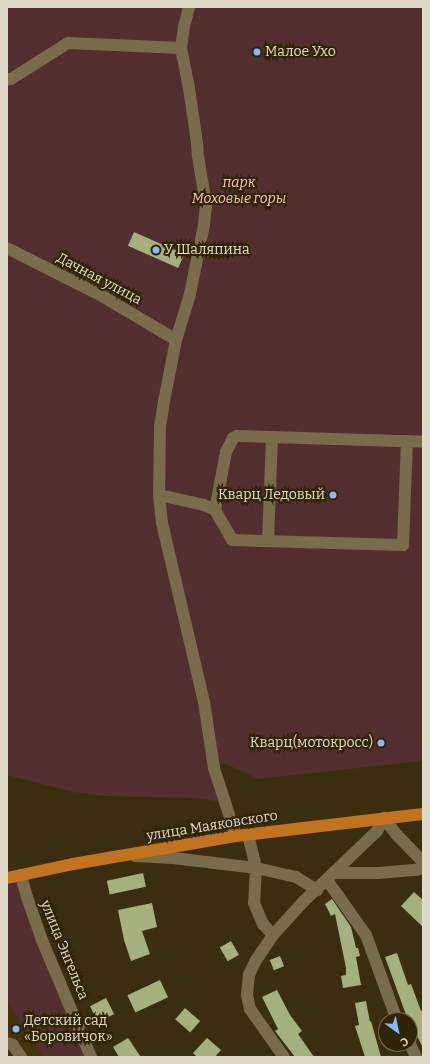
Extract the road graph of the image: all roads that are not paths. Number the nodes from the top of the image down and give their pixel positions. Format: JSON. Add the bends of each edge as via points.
{"nodes":[{"id":1,"x":189,"y":7,"type":"edge"},
{"id":2,"x":181,"y":48,"type":"junction"},
{"id":3,"x":7,"y":79,"type":"edge"},
{"id":4,"x":7,"y":248,"type":"edge"},
{"id":5,"x":176,"y":340,"type":"junction"},
{"id":6,"x":272,"y":437,"type":"junction"},
{"id":7,"x":406,"y":441,"type":"junction"},
{"id":8,"x":423,"y":442,"type":"edge"},
{"id":9,"x":159,"y":495,"type":"junction"},
{"id":10,"x":215,"y":510,"type":"junction"},
{"id":11,"x":268,"y":541,"type":"junction"},
{"id":12,"x":423,"y":814,"type":"edge"},
{"id":13,"x":384,"y":818,"type":"junction"},
{"id":14,"x":242,"y":836,"type":"junction"},
{"id":15,"x":122,"y":855,"type":"junction"},
{"id":16,"x":423,"y":862,"type":"edge"},
{"id":17,"x":256,"y":868,"type":"junction"},
{"id":18,"x":423,"y":868,"type":"edge"},
{"id":19,"x":21,"y":875,"type":"junction"},
{"id":20,"x":330,"y":876,"type":"junction"},
{"id":21,"x":7,"y":878,"type":"edge"},
{"id":22,"x":317,"y":890,"type":"junction"},
{"id":23,"x":273,"y":935,"type":"junction"},
{"id":24,"x":394,"y":1012,"type":"edge"},
{"id":25,"x":7,"y":1043,"type":"edge"},
{"id":26,"x":88,"y":1056,"type":"edge"},
{"id":27,"x":21,"y":1057,"type":"edge"},
{"id":28,"x":284,"y":1057,"type":"edge"}],
"edges":[{"from":1,"to":2,"type":"street"},
{"from":2,"to":3,"type":"street","via":[[68,43],[11,80]]},
{"from":2,"to":5,"type":"street","via":[[206,205],[200,250]]},
{"from":4,"to":5,"type":"street","name":"Дачная улица","via":[[104,297]]},
{"from":5,"to":9,"type":"street","via":[[160,426]]},
{"from":6,"to":7,"type":"street"},
{"from":6,"to":10,"type":"street","via":[[241,435],[234,438],[226,452]]},
{"from":6,"to":11,"type":"street"},
{"from":7,"to":8,"type":"street"},
{"from":7,"to":11,"type":"street","via":[[404,545]]},
{"from":9,"to":10,"type":"street"},
{"from":9,"to":14,"type":"street","via":[[162,523],[204,702],[214,768]]},
{"from":10,"to":11,"type":"street","via":[[232,540]]},
{"from":12,"to":13,"type":"main road","name":"улица Маяковского"},
{"from":13,"to":14,"type":"main road","name":"улица Маяковского"},
{"from":13,"to":16,"type":"street"},
{"from":13,"to":20,"type":"street","via":[[377,831]]},
{"from":14,"to":15,"type":"main road","name":"улица Маяковского"},
{"from":14,"to":17,"type":"street"},
{"from":15,"to":17,"type":"street"},
{"from":15,"to":19,"type":"main road","name":"улица Маяковского"},
{"from":17,"to":22,"type":"street","via":[[296,877]]},
{"from":17,"to":23,"type":"street","via":[[254,903],[263,924]]},
{"from":18,"to":20,"type":"street"},
{"from":19,"to":21,"type":"main road","name":"улица Маяковского"},
{"from":19,"to":26,"type":"street","name":"улица Энгельса","via":[[42,940]]},
{"from":20,"to":22,"type":"street"},
{"from":20,"to":24,"type":"street","via":[[366,935]]},
{"from":22,"to":23,"type":"street"},
{"from":23,"to":28,"type":"street","via":[[249,975],[247,995],[250,1009]]},
{"from":25,"to":27,"type":"street","via":[[13,1045]]}]}
